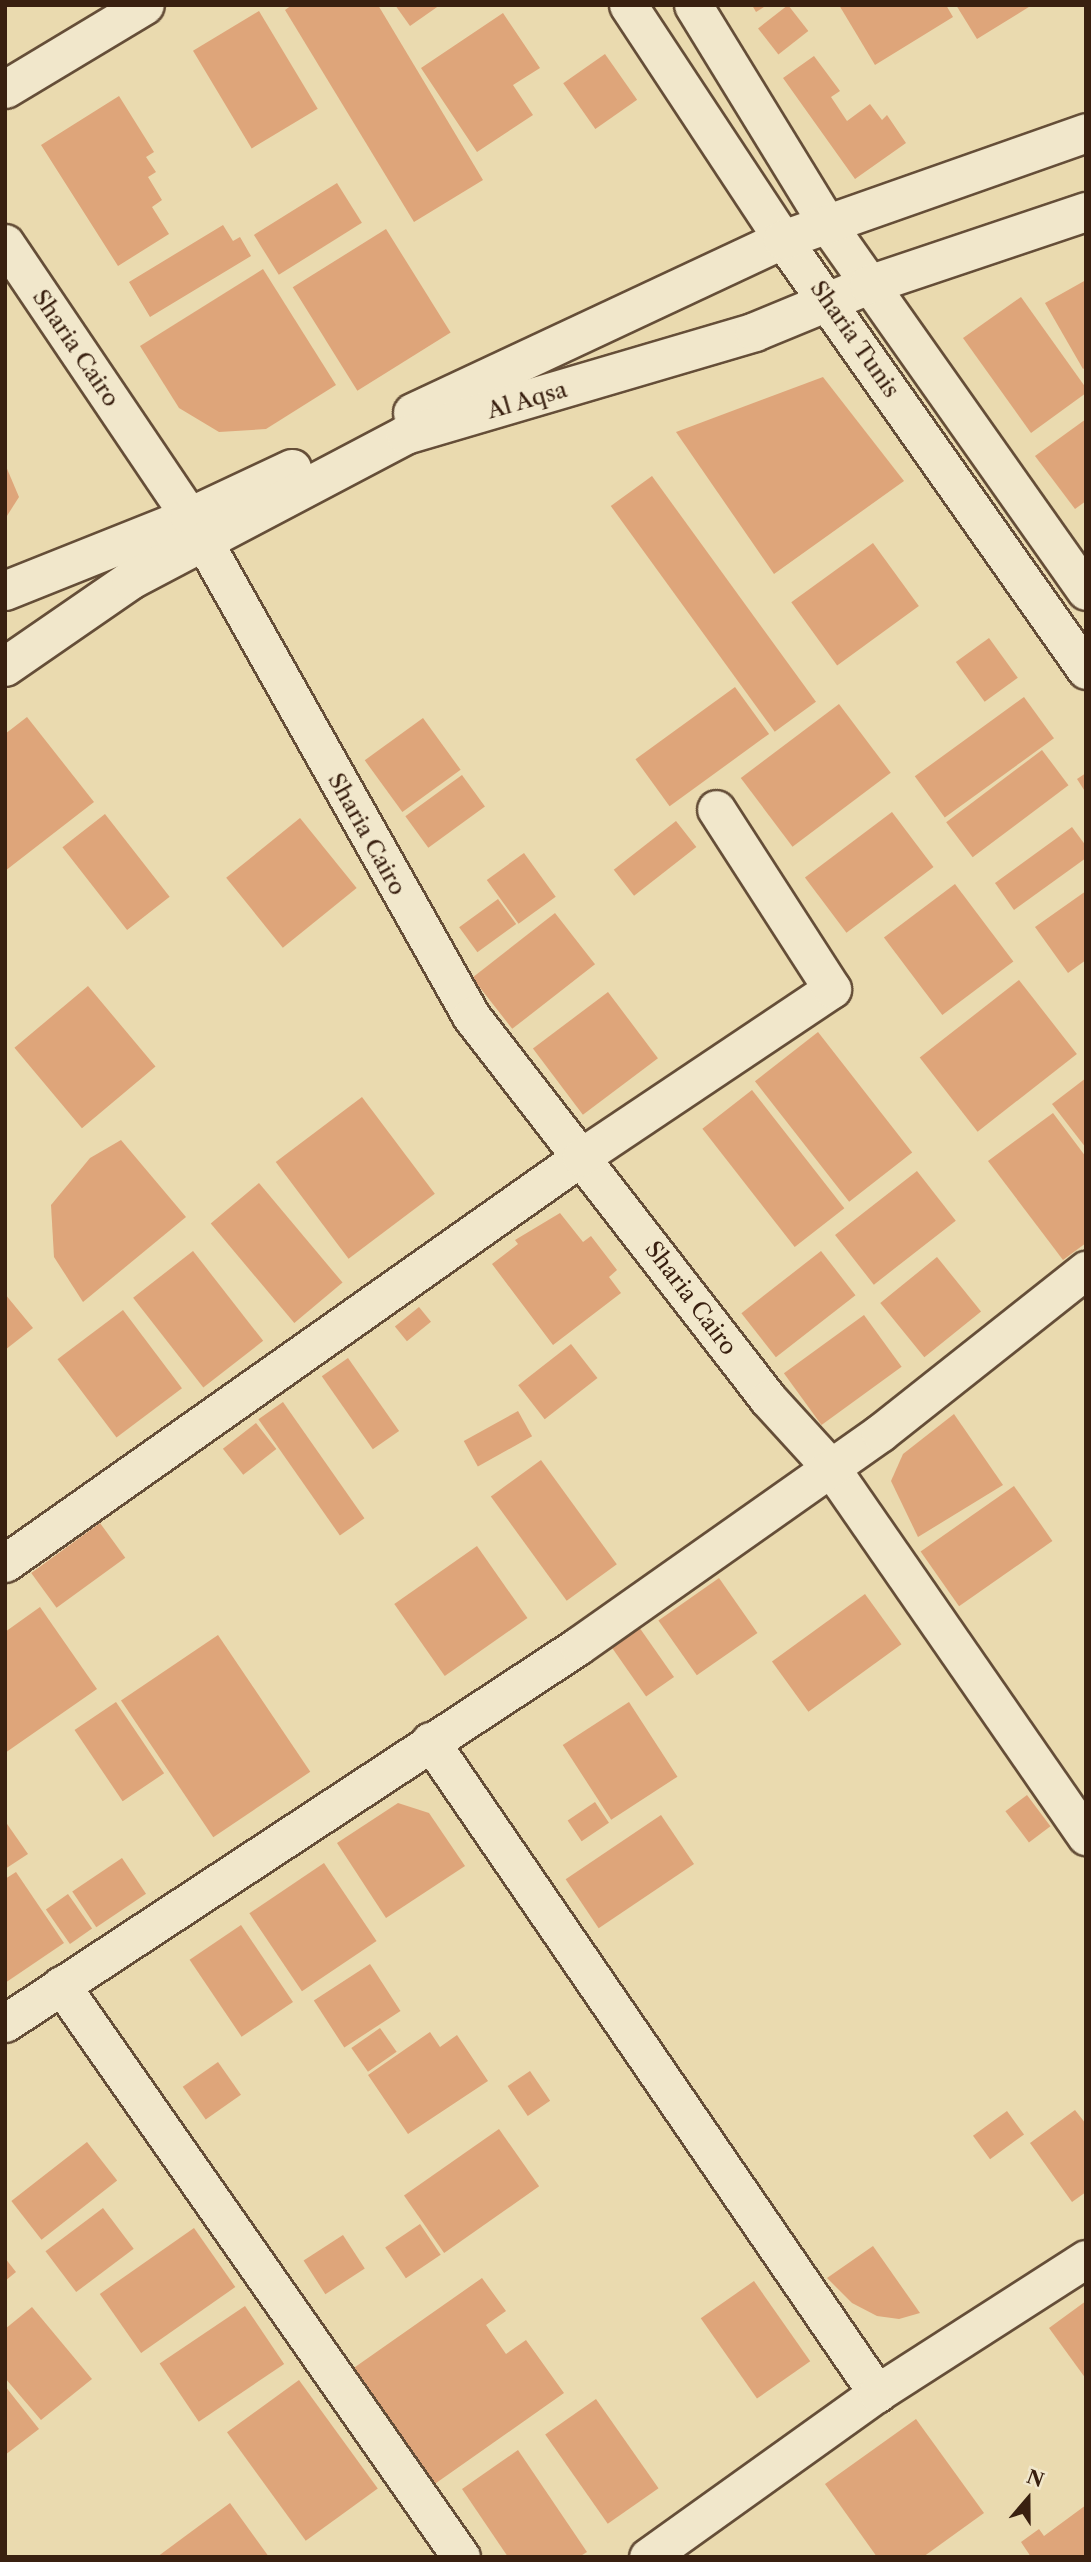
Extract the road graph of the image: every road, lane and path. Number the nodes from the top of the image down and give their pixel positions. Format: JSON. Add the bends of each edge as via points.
{"nodes":[{"id":1,"x":145,"y":5,"type":"edge"},
{"id":2,"x":628,"y":5,"type":"edge"},
{"id":3,"x":693,"y":5,"type":"edge"},
{"id":4,"x":5,"y":89,"type":"edge"},
{"id":5,"x":1086,"y":133,"type":"edge"},
{"id":6,"x":1086,"y":212,"type":"edge"},
{"id":7,"x":827,"y":224,"type":"junction"},
{"id":8,"x":783,"y":240,"type":"junction"},
{"id":9,"x":5,"y":243,"type":"edge"},
{"id":10,"x":869,"y":285,"type":"junction"},
{"id":11,"x":830,"y":302,"type":"junction"},
{"id":12,"x":197,"y":531,"type":"junction"},
{"id":13,"x":5,"y":591,"type":"edge"},
{"id":14,"x":1086,"y":592,"type":"edge"},
{"id":15,"x":5,"y":667,"type":"edge"},
{"id":16,"x":1086,"y":670,"type":"edge"},
{"id":17,"x":716,"y":809,"type":"dead end"},
{"id":18,"x":581,"y":1157,"type":"junction"},
{"id":19,"x":1086,"y":1270,"type":"edge"},
{"id":20,"x":831,"y":1468,"type":"junction"},
{"id":21,"x":5,"y":1563,"type":"edge"},
{"id":22,"x":430,"y":1741,"type":"junction"},
{"id":23,"x":1086,"y":1836,"type":"edge"},
{"id":24,"x":61,"y":1985,"type":"junction"},
{"id":25,"x":5,"y":2023,"type":"edge"},
{"id":26,"x":1086,"y":2259,"type":"edge"},
{"id":27,"x":877,"y":2393,"type":"junction"},
{"id":28,"x":460,"y":2557,"type":"edge"},
{"id":29,"x":648,"y":2557,"type":"edge"}],
"edges":[{"from":1,"to":4,"type":"street"},
{"from":2,"to":8,"type":"street","name":"Sharia Tunis"},
{"from":3,"to":7,"type":"street","name":"Sharia Tunis"},
{"from":5,"to":7,"type":"main road","name":"Al Aqsa"},
{"from":6,"to":10,"type":"main road","name":"Al Aqsa"},
{"from":7,"to":8,"type":"main road","name":"Al Aqsa"},
{"from":7,"to":10,"type":"street","name":"Sharia Tunis"},
{"from":8,"to":11,"type":"street","name":"Sharia Tunis"},
{"from":8,"to":12,"type":"main road","name":"Al Aqsa"},
{"from":9,"to":12,"type":"street","name":"Sharia Cairo"},
{"from":10,"to":11,"type":"main road","name":"Al Aqsa"},
{"from":10,"to":14,"type":"street","name":"Sharia Tunis"},
{"from":11,"to":12,"type":"main road","name":"Al Aqsa","via":[[755,332],[406,435]]},
{"from":11,"to":16,"type":"street","name":"Sharia Tunis"},
{"from":12,"to":13,"type":"main road","name":"Al Aqsa"},
{"from":12,"to":15,"type":"main road","name":"Al Aqsa"},
{"from":12,"to":18,"type":"street","name":"Sharia Cairo","via":[[471,1016]]},
{"from":17,"to":18,"type":"street","via":[[832,989]]},
{"from":18,"to":20,"type":"street","name":"Sharia Cairo","via":[[768,1399]]},
{"from":18,"to":21,"type":"street"},
{"from":19,"to":20,"type":"street"},
{"from":20,"to":22,"type":"street","via":[[578,1646]]},
{"from":20,"to":23,"type":"street","name":"Sharia Cairo"},
{"from":22,"to":24,"type":"street"},
{"from":22,"to":27,"type":"street"},
{"from":24,"to":25,"type":"street"},
{"from":24,"to":28,"type":"street"},
{"from":26,"to":27,"type":"street"},
{"from":27,"to":29,"type":"street"}]}
